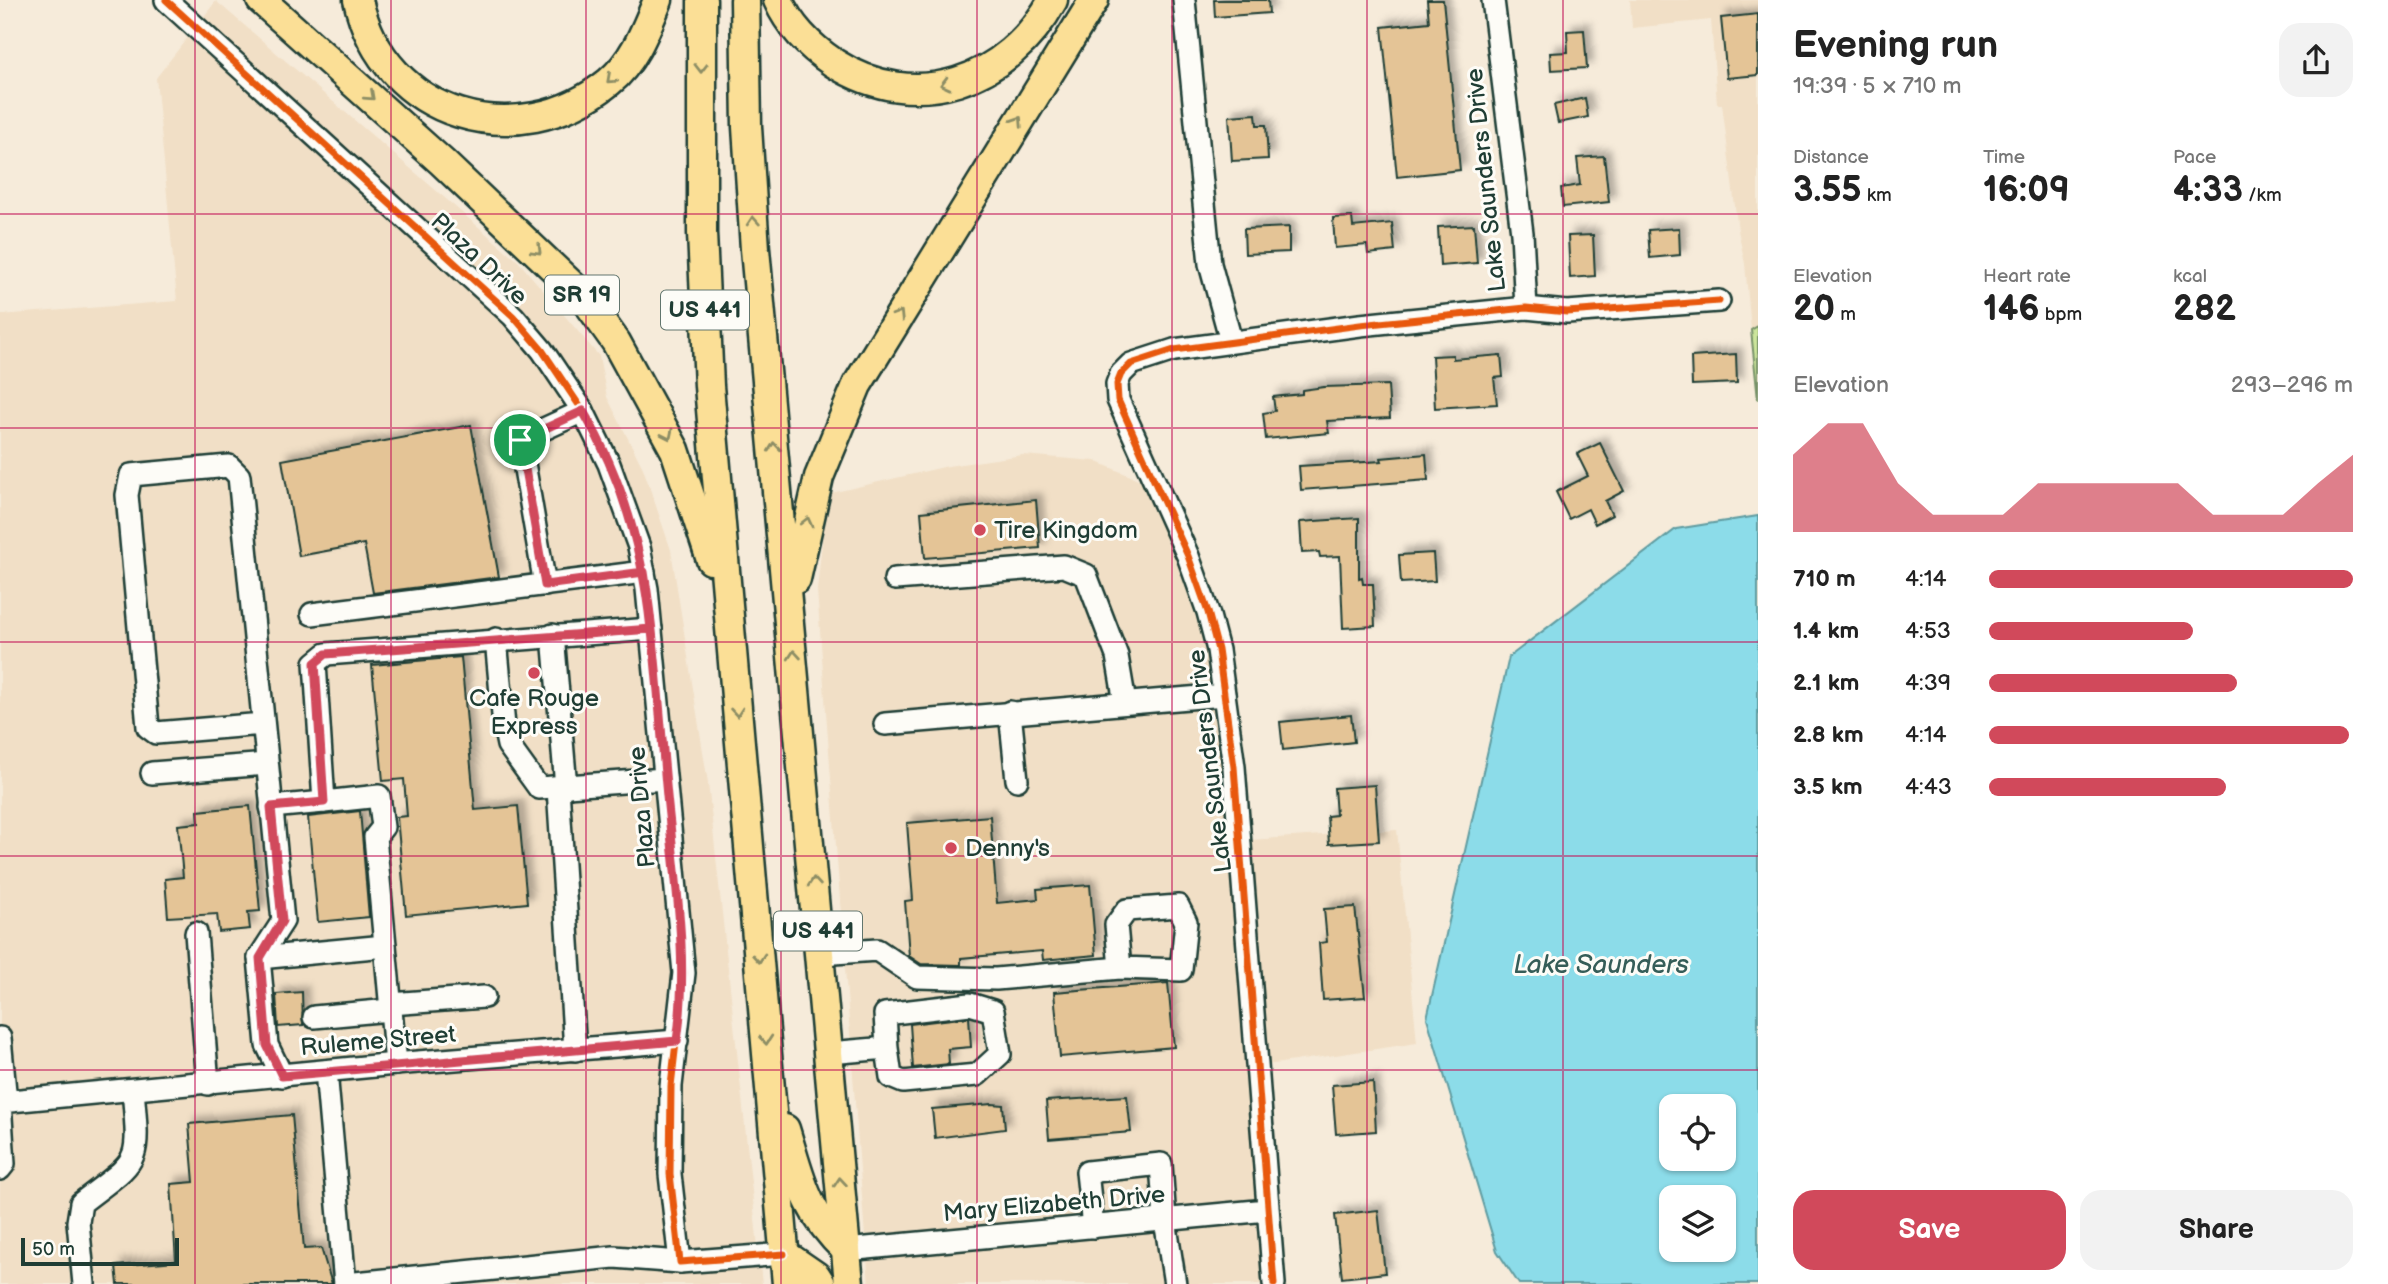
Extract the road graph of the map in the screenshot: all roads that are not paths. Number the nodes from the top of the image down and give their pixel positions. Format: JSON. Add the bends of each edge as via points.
{"nodes":[{"id":1,"x":166,"y":0,"type":"edge"},
{"id":2,"x":261,"y":0,"type":"edge"},
{"id":3,"x":290,"y":0,"type":"edge"},
{"id":4,"x":358,"y":0,"type":"edge"},
{"id":5,"x":658,"y":0,"type":"edge"},
{"id":6,"x":702,"y":0,"type":"edge"},
{"id":7,"x":745,"y":0,"type":"edge"},
{"id":8,"x":778,"y":0,"type":"edge"},
{"id":9,"x":1053,"y":0,"type":"edge"},
{"id":10,"x":1094,"y":0,"type":"edge"},
{"id":11,"x":1184,"y":0,"type":"edge"},
{"id":12,"x":1493,"y":0,"type":"edge"},
{"id":13,"x":319,"y":51,"type":"junction"},
{"id":14,"x":1719,"y":301,"type":"dead end"},
{"id":15,"x":1526,"y":308,"type":"junction"},
{"id":16,"x":1231,"y":341,"type":"junction"},
{"id":17,"x":583,"y":411,"type":"junction"},
{"id":18,"x":644,"y":572,"type":"junction"},
{"id":19,"x":895,"y":579,"type":"dead end"},
{"id":20,"x":545,"y":585,"type":"junction"},
{"id":21,"x":790,"y":613,"type":"junction"},
{"id":22,"x":312,"y":614,"type":"dead end"},
{"id":23,"x":728,"y":620,"type":"junction"},
{"id":24,"x":651,"y":629,"type":"junction"},
{"id":25,"x":553,"y":635,"type":"junction"},
{"id":26,"x":496,"y":639,"type":"junction"},
{"id":27,"x":1224,"y":695,"type":"junction"},
{"id":28,"x":1125,"y":703,"type":"junction"},
{"id":29,"x":1010,"y":712,"type":"junction"},
{"id":30,"x":263,"y":724,"type":"junction"},
{"id":31,"x":885,"y":724,"type":"dead end"},
{"id":32,"x":267,"y":764,"type":"junction"},
{"id":33,"x":152,"y":773,"type":"dead end"},
{"id":34,"x":665,"y":779,"type":"junction"},
{"id":35,"x":1017,"y":780,"type":"dead end"},
{"id":36,"x":562,"y":787,"type":"junction"},
{"id":37,"x":324,"y":802,"type":"junction"},
{"id":38,"x":271,"y":807,"type":"junction"},
{"id":39,"x":196,"y":933,"type":"dead end"},
{"id":40,"x":385,"y":946,"type":"junction"},
{"id":41,"x":820,"y":954,"type":"junction"},
{"id":42,"x":260,"y":958,"type":"junction"},
{"id":43,"x":1119,"y":968,"type":"dead end"},
{"id":44,"x":484,"y":997,"type":"dead end"},
{"id":45,"x":390,"y":1007,"type":"junction"},
{"id":46,"x":314,"y":1017,"type":"dead end"},
{"id":47,"x":0,"y":1038,"type":"edge"},
{"id":48,"x":677,"y":1041,"type":"junction"},
{"id":49,"x":887,"y":1048,"type":"junction"},
{"id":50,"x":575,"y":1050,"type":"junction"},
{"id":51,"x":829,"y":1053,"type":"junction"},
{"id":52,"x":396,"y":1064,"type":"junction"},
{"id":53,"x":326,"y":1071,"type":"junction"},
{"id":54,"x":282,"y":1076,"type":"junction"},
{"id":55,"x":770,"y":1079,"type":"junction"},
{"id":56,"x":208,"y":1084,"type":"junction"},
{"id":57,"x":133,"y":1090,"type":"junction"},
{"id":58,"x":3,"y":1102,"type":"edge"},
{"id":59,"x":0,"y":1170,"type":"edge"},
{"id":60,"x":1268,"y":1210,"type":"junction"},
{"id":61,"x":1165,"y":1220,"type":"junction"},
{"id":62,"x":1093,"y":1227,"type":"junction"},
{"id":63,"x":846,"y":1250,"type":"junction"},
{"id":64,"x":784,"y":1254,"type":"junction"},
{"id":65,"x":680,"y":1262,"type":"junction"},
{"id":66,"x":84,"y":1284,"type":"edge"},
{"id":67,"x":345,"y":1284,"type":"edge"},
{"id":68,"x":787,"y":1284,"type":"edge"},
{"id":69,"x":821,"y":1284,"type":"edge"},
{"id":70,"x":849,"y":1284,"type":"edge"},
{"id":71,"x":1175,"y":1284,"type":"edge"},
{"id":72,"x":1274,"y":1284,"type":"edge"}],
"edges":[{"from":1,"to":17,"type":"street","name":"Plaza Drive","via":[[513,316],[564,378]]},
{"from":2,"to":13,"type":"main road","number":"SR 19"},
{"from":3,"to":13,"type":"main road"},
{"from":5,"to":4,"type":"main road","one_way":true,"via":[[626,64],[611,80],[564,110],[513,121],[457,114],[402,81],[374,46]]},
{"from":6,"to":23,"type":"main road","number":"US 441","one_way":true,"via":[[702,233]]},
{"from":21,"to":7,"type":"main road","number":"US 441","one_way":true,"via":[[755,249]]},
{"from":9,"to":8,"type":"main road","one_way":true,"via":[[1022,44],[1001,62],[946,85],[907,88],[862,78],[823,56],[792,25]]},
{"from":21,"to":10,"type":"main road","one_way":true,"via":[[818,477],[858,385]]},
{"from":11,"to":16,"type":"street","via":[[1210,264]]},
{"from":12,"to":15,"type":"street","name":"Lake Saunders Drive","via":[[1522,233]]},
{"from":13,"to":23,"type":"main road","number":"SR 19","one_way":true,"via":[[583,296],[616,342],[675,450]]},
{"from":14,"to":15,"type":"street","via":[[1567,312]]},
{"from":15,"to":16,"type":"street","name":"Lake Saunders Drive"},
{"from":16,"to":27,"type":"street","name":"Lake Saunders Drive","via":[[1142,358],[1121,374],[1117,384],[1118,400],[1183,544],[1208,612]]},
{"from":17,"to":18,"type":"street","name":"Plaza Drive","via":[[609,464]]},
{"from":17,"to":20,"type":"street","via":[[520,440]]},
{"from":18,"to":20,"type":"street"},
{"from":18,"to":24,"type":"street","name":"Plaza Drive"},
{"from":19,"to":28,"type":"street","via":[[1064,566],[1086,575],[1117,656]]},
{"from":20,"to":22,"type":"street"},
{"from":41,"to":21,"type":"main road","number":"US 441","one_way":true},
{"from":23,"to":55,"type":"main road","number":"US 441","one_way":true},
{"from":24,"to":25,"type":"street"},
{"from":24,"to":34,"type":"street","name":"Plaza Drive"},
{"from":25,"to":26,"type":"street"},
{"from":25,"to":36,"type":"street"},
{"from":26,"to":36,"type":"street","via":[[508,745],[540,789]]},
{"from":26,"to":37,"type":"street","via":[[326,654],[315,663]]},
{"from":27,"to":28,"type":"street"},
{"from":27,"to":60,"type":"street","name":"Lake Saunders Drive","via":[[1234,767]]},
{"from":28,"to":29,"type":"street"},
{"from":29,"to":31,"type":"street"},
{"from":29,"to":35,"type":"street"},
{"from":30,"to":30,"type":"street","via":[[239,476],[229,466],[131,475],[127,495],[148,727],[156,733]]},
{"from":30,"to":32,"type":"street"},
{"from":32,"to":33,"type":"street"},
{"from":32,"to":38,"type":"street"},
{"from":34,"to":36,"type":"street"},
{"from":34,"to":48,"type":"street","name":"Plaza Drive","via":[[684,973]]},
{"from":36,"to":50,"type":"street"},
{"from":37,"to":38,"type":"street"},
{"from":37,"to":40,"type":"street","via":[[379,796],[383,827],[375,837]]},
{"from":38,"to":42,"type":"street","via":[[282,921]]},
{"from":39,"to":56,"type":"street"},
{"from":40,"to":42,"type":"street"},
{"from":40,"to":45,"type":"street"},
{"from":41,"to":43,"type":"street","via":[[877,950],[917,977],[996,979]]},
{"from":41,"to":51,"type":"main road","number":"US 441"},
{"from":42,"to":54,"type":"street","via":[[267,1045]]},
{"from":44,"to":45,"type":"street"},
{"from":45,"to":46,"type":"street"},
{"from":45,"to":52,"type":"street"},
{"from":47,"to":58,"type":"street"},
{"from":48,"to":50,"type":"street","name":"Ruleme Street"},
{"from":48,"to":65,"type":"street","via":[[671,1086],[670,1174]]},
{"from":49,"to":49,"type":"street","via":[[885,1014],[970,1004],[993,1011],[1000,1054],[977,1075],[903,1082],[891,1077]]},
{"from":49,"to":51,"type":"street"},
{"from":50,"to":52,"type":"street","name":"Ruleme Street"},
{"from":63,"to":51,"type":"main road","number":"US 441","one_way":true},
{"from":52,"to":53,"type":"street","name":"Ruleme Street"},
{"from":53,"to":54,"type":"street","name":"Ruleme Street"},
{"from":53,"to":67,"type":"street"},
{"from":54,"to":56,"type":"street","name":"Ruleme Street"},
{"from":55,"to":63,"type":"main road","via":[[809,1204],[823,1228]]},
{"from":55,"to":64,"type":"main road","number":"US 441"},
{"from":56,"to":57,"type":"street","name":"Ruleme Street"},
{"from":57,"to":58,"type":"street","name":"Ruleme Street"},
{"from":57,"to":66,"type":"street","via":[[138,1143],[132,1163],[81,1203],[78,1222]]},
{"from":58,"to":59,"type":"street","via":[[4,1164]]},
{"from":60,"to":61,"type":"street","name":"Mary Elizabeth Drive"},
{"from":60,"to":72,"type":"street","name":"Lake Saunders Drive"},
{"from":61,"to":62,"type":"street","name":"Mary Elizabeth Drive"},
{"from":61,"to":62,"type":"street","via":[[1161,1164],[1087,1172]]},
{"from":61,"to":71,"type":"street"},
{"from":62,"to":63,"type":"street","name":"Mary Elizabeth Drive"},
{"from":63,"to":70,"type":"main road","number":"US 441"},
{"from":64,"to":65,"type":"street"},
{"from":64,"to":68,"type":"main road","number":"US 441"},
{"from":64,"to":69,"type":"main road"},
{"from":65,"to":67,"type":"street","via":[[614,1257]]}]}
